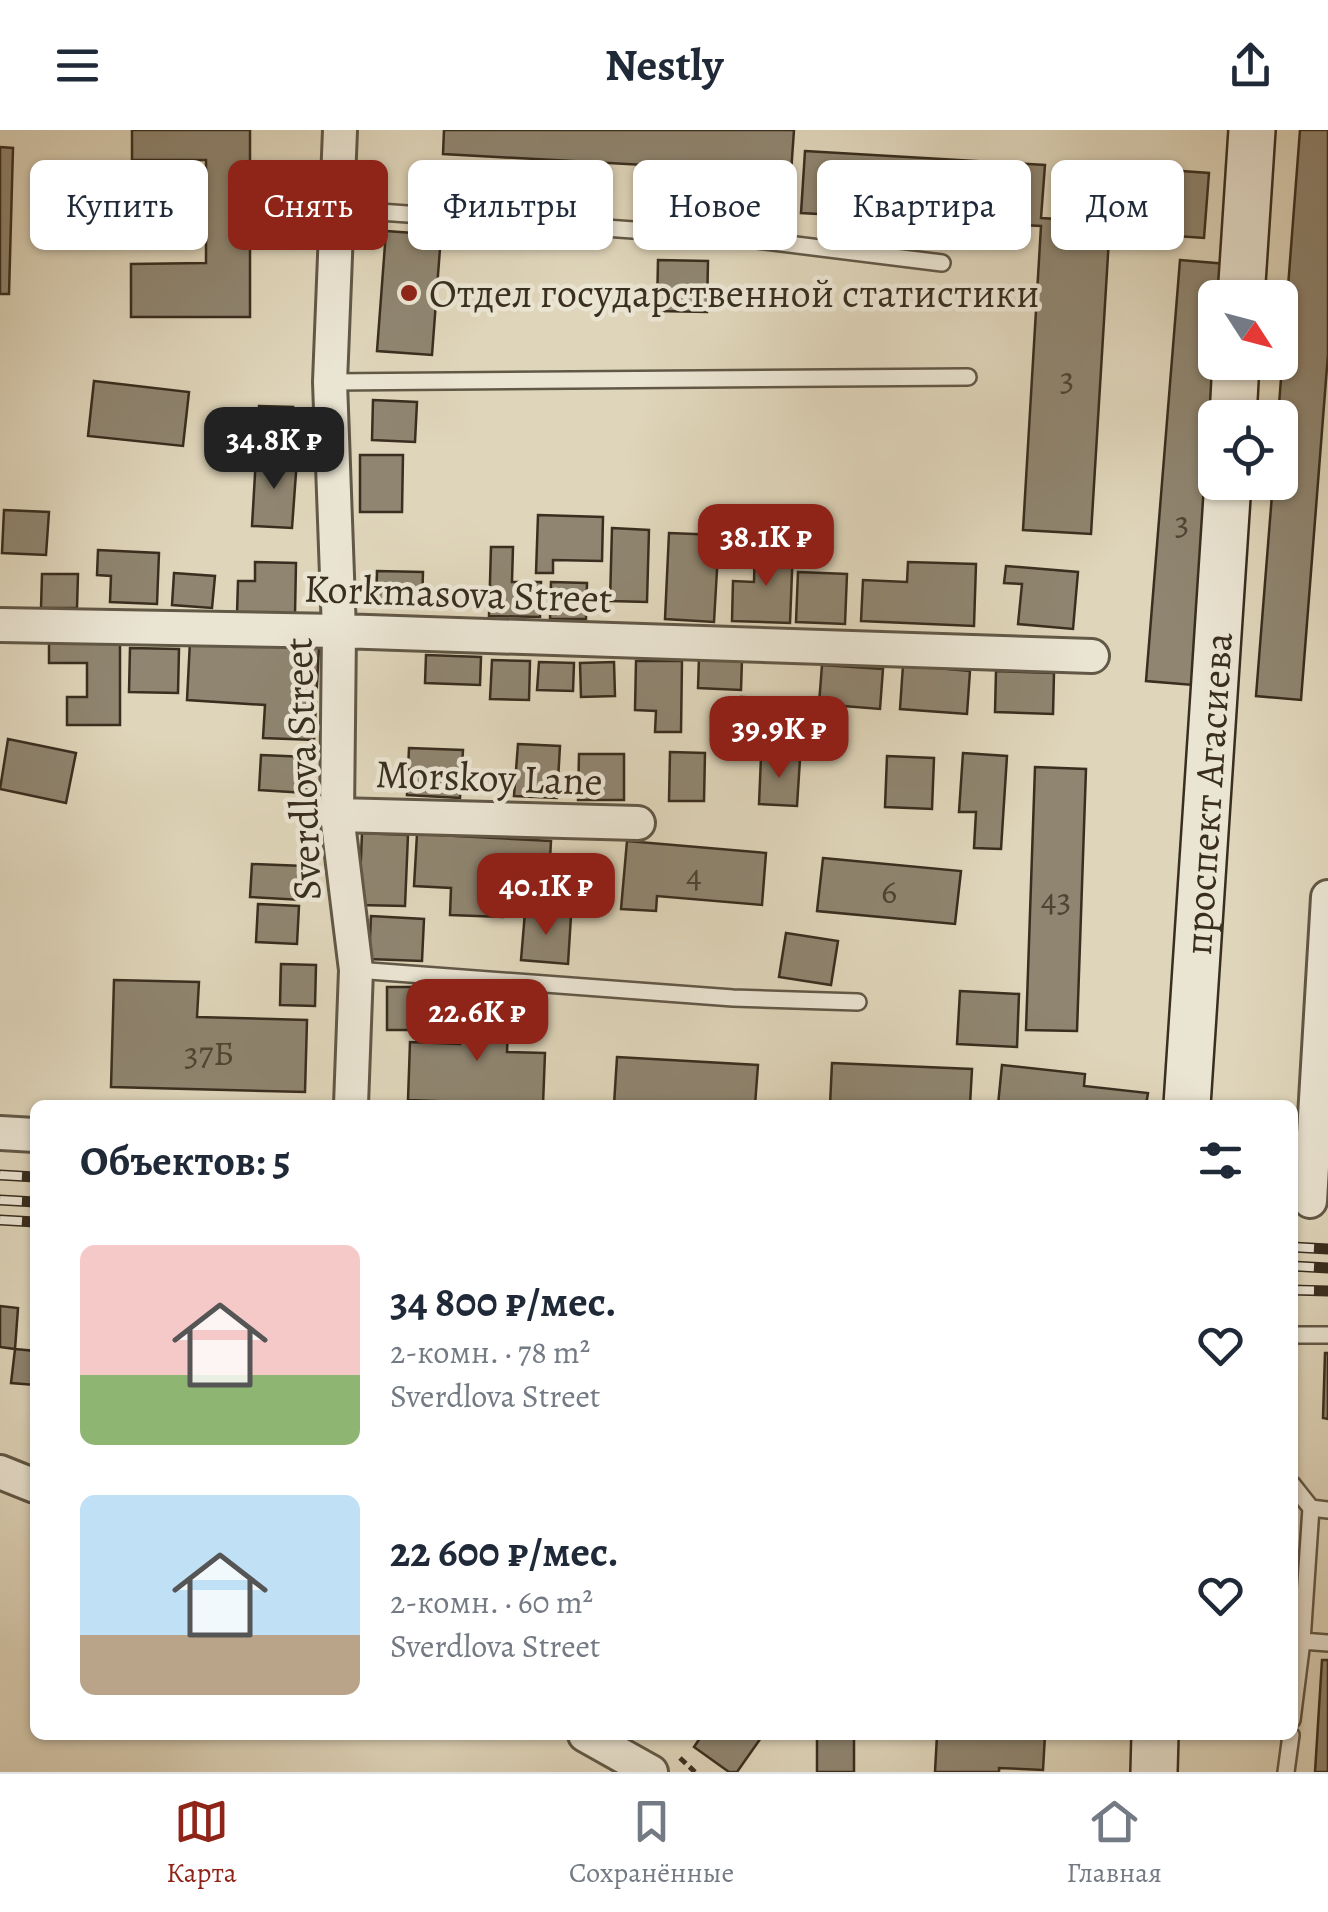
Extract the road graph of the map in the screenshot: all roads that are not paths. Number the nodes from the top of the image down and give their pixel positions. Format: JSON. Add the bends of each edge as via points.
{"nodes":[{"id":1,"x":340,"y":130,"type":"edge"},
{"id":2,"x":1252,"y":130,"type":"edge"},
{"id":3,"x":338,"y":160,"type":"edge"},
{"id":4,"x":388,"y":213,"type":"edge"},
{"id":5,"x":335,"y":250,"type":"edge"},
{"id":6,"x":942,"y":264,"type":"dead end"},
{"id":7,"x":1242,"y":280,"type":"edge"},
{"id":8,"x":968,"y":377,"type":"dead end"},
{"id":9,"x":330,"y":382,"type":"junction"},
{"id":10,"x":1227,"y":500,"type":"edge"},
{"id":11,"x":0,"y":625,"type":"edge"},
{"id":12,"x":339,"y":631,"type":"junction"},
{"id":13,"x":1092,"y":656,"type":"dead end"},
{"id":14,"x":337,"y":815,"type":"junction"},
{"id":15,"x":638,"y":824,"type":"dead end"},
{"id":16,"x":1328,"y":897,"type":"edge"},
{"id":17,"x":356,"y":970,"type":"junction"},
{"id":18,"x":858,"y":1002,"type":"dead end"},
{"id":19,"x":352,"y":1100,"type":"edge"},
{"id":20,"x":1187,"y":1100,"type":"edge"},
{"id":21,"x":0,"y":1132,"type":"edge"},
{"id":22,"x":30,"y":1134,"type":"edge"},
{"id":23,"x":1310,"y":1201,"type":"edge"},
{"id":24,"x":1298,"y":1334,"type":"edge"},
{"id":25,"x":1328,"y":1335,"type":"edge"},
{"id":26,"x":0,"y":1472,"type":"edge"},
{"id":27,"x":30,"y":1484,"type":"edge"},
{"id":28,"x":1298,"y":1489,"type":"edge"},
{"id":29,"x":1320,"y":1509,"type":"edge"},
{"id":30,"x":1302,"y":1641,"type":"junction"},
{"id":31,"x":1328,"y":1642,"type":"edge"},
{"id":32,"x":1298,"y":1673,"type":"edge"},
{"id":33,"x":594,"y":1740,"type":"edge"},
{"id":34,"x":1156,"y":1740,"type":"edge"},
{"id":35,"x":1290,"y":1740,"type":"edge"},
{"id":36,"x":651,"y":1772,"type":"edge"},
{"id":37,"x":1154,"y":1772,"type":"edge"},
{"id":38,"x":1286,"y":1772,"type":"edge"}],
"edges":[{"from":1,"to":3,"type":"street","name":"Sverdlova Street"},
{"from":2,"to":7,"type":"main road"},
{"from":4,"to":6,"type":"lane","via":[[732,237]]},
{"from":5,"to":9,"type":"street","name":"Sverdlova Street"},
{"from":8,"to":9,"type":"lane"},
{"from":9,"to":12,"type":"street","name":"Sverdlova Street"},
{"from":10,"to":20,"type":"main road","name":"проспект Агасиева"},
{"from":11,"to":12,"type":"street","name":"Korkmasova Street"},
{"from":12,"to":13,"type":"street","name":"Korkmasova Street"},
{"from":12,"to":14,"type":"street","name":"Sverdlova Street"},
{"from":14,"to":15,"type":"street","name":"Morskoy Lane"},
{"from":14,"to":17,"type":"street","name":"Sverdlova Street"},
{"from":16,"to":23,"type":"street"},
{"from":17,"to":18,"type":"lane"},
{"from":17,"to":19,"type":"street","name":"Sverdlova Street"},
{"from":21,"to":22,"type":"street"},
{"from":24,"to":25,"type":"lane"},
{"from":26,"to":27,"type":"street"},
{"from":28,"to":29,"type":"lane"},
{"from":29,"to":30,"type":"lane"},
{"from":30,"to":31,"type":"lane"},
{"from":30,"to":32,"type":"lane"},
{"from":33,"to":36,"type":"street"},
{"from":34,"to":37,"type":"main road"},
{"from":35,"to":38,"type":"lane"}]}
